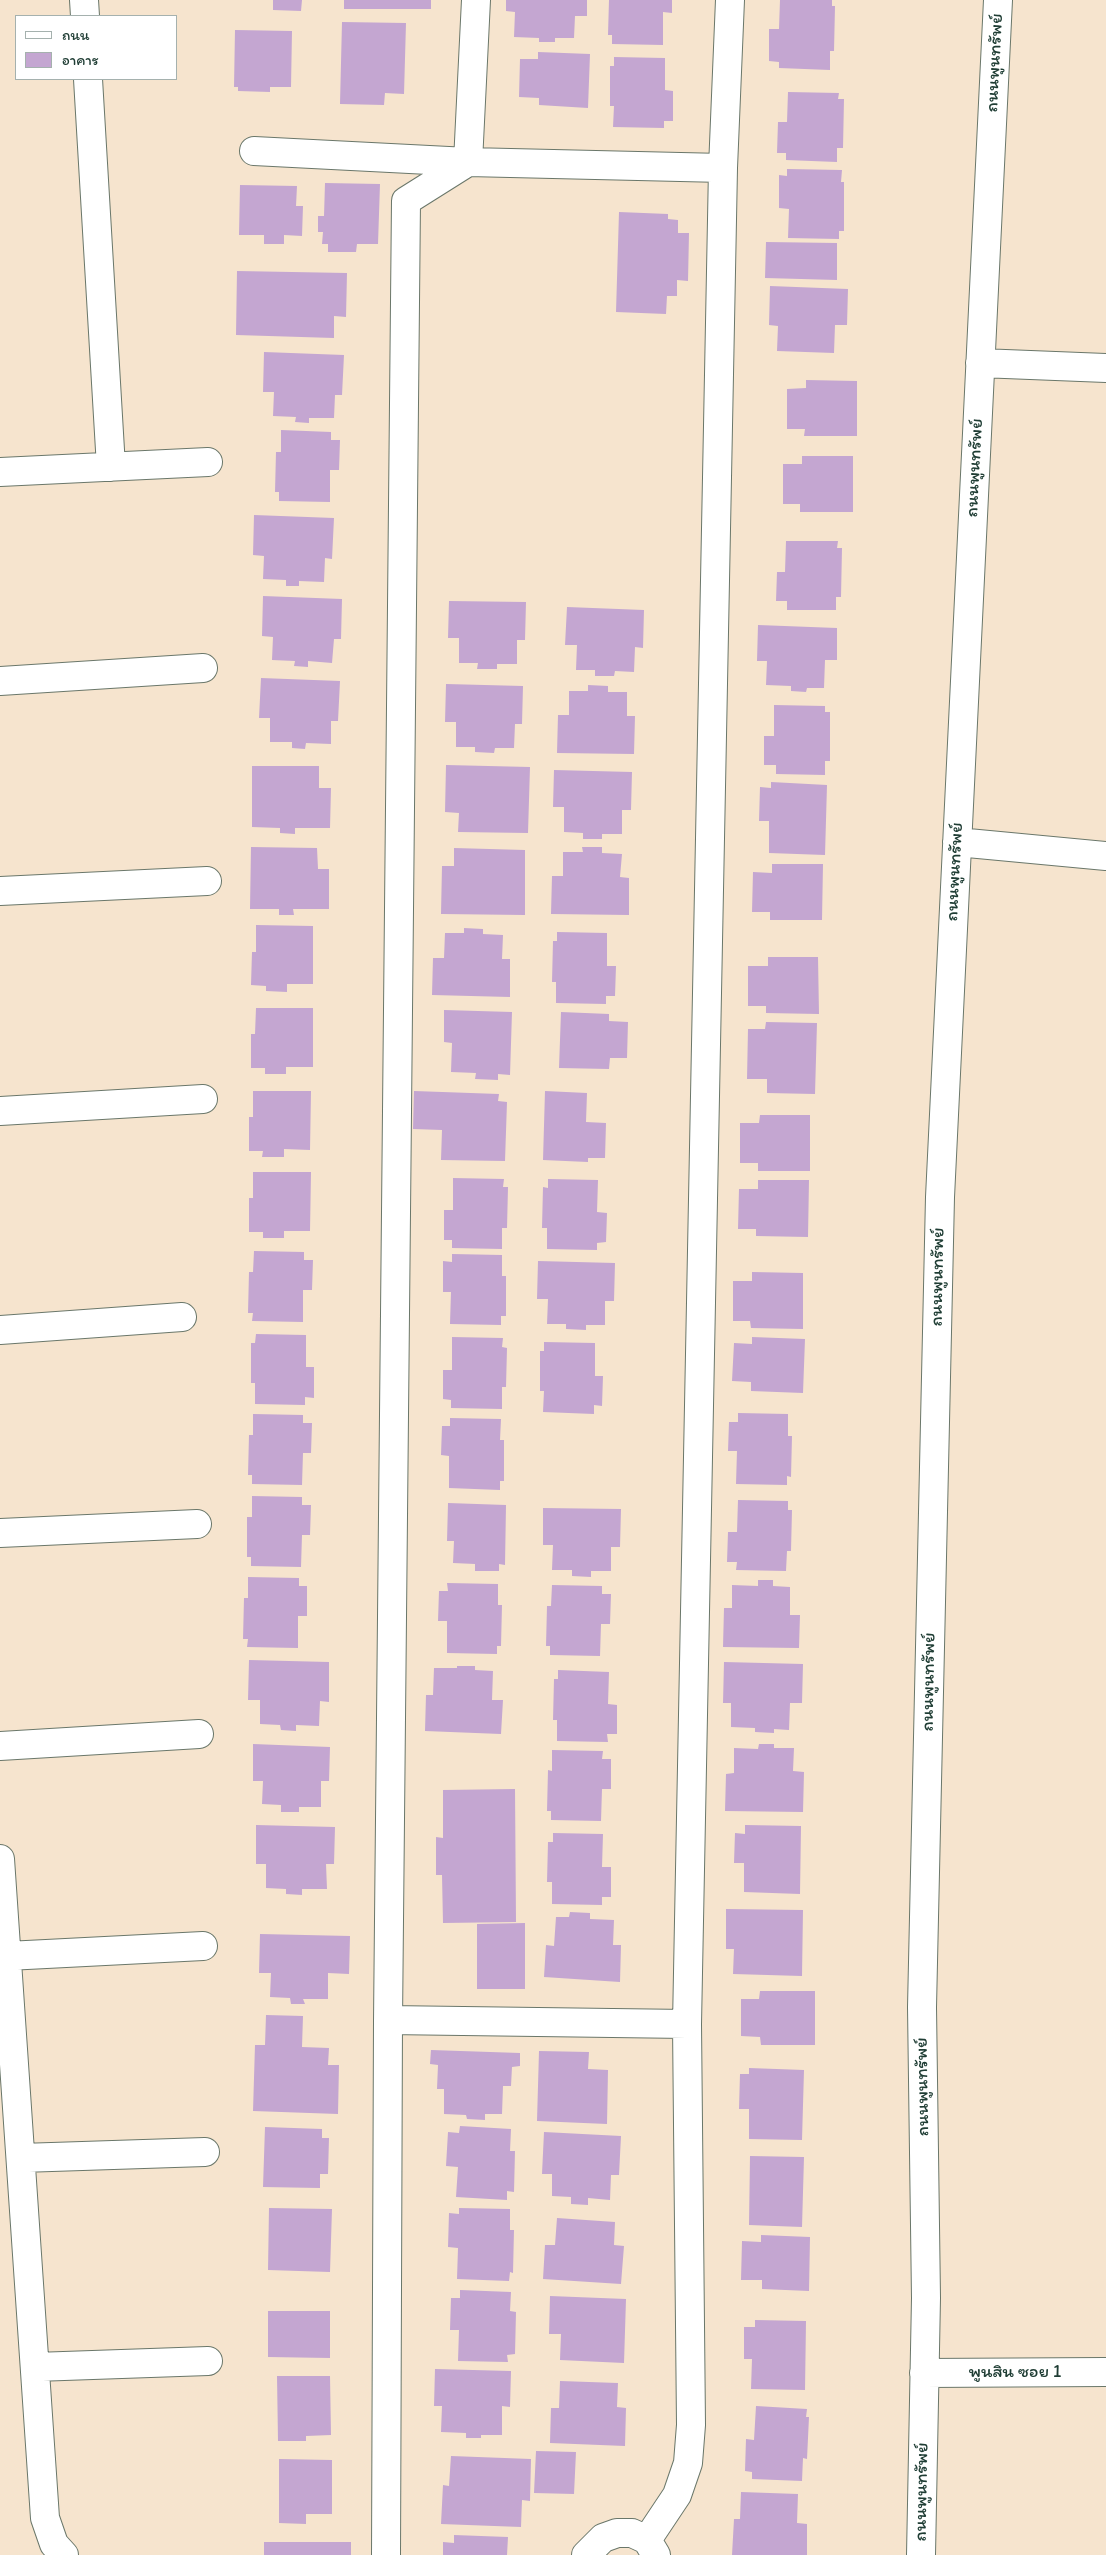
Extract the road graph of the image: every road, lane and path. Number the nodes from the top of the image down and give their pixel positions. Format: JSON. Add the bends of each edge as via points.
{"nodes":[{"id":1,"x":84,"y":0,"type":"edge"},
{"id":2,"x":476,"y":0,"type":"edge"},
{"id":3,"x":730,"y":0,"type":"edge"},
{"id":4,"x":998,"y":0,"type":"edge"},
{"id":5,"x":85,"y":15,"type":"edge"},
{"id":6,"x":88,"y":80,"type":"edge"},
{"id":7,"x":254,"y":150,"type":"dead end"},
{"id":8,"x":468,"y":162,"type":"junction"},
{"id":9,"x":723,"y":168,"type":"junction"},
{"id":10,"x":980,"y":363,"type":"junction"},
{"id":11,"x":1106,"y":368,"type":"edge"},
{"id":12,"x":208,"y":462,"type":"dead end"},
{"id":13,"x":111,"y":467,"type":"junction"},
{"id":14,"x":0,"y":472,"type":"edge"},
{"id":15,"x":203,"y":668,"type":"dead end"},
{"id":16,"x":0,"y":681,"type":"edge"},
{"id":17,"x":957,"y":842,"type":"junction"},
{"id":18,"x":1106,"y":856,"type":"edge"},
{"id":19,"x":207,"y":881,"type":"dead end"},
{"id":20,"x":0,"y":891,"type":"edge"},
{"id":21,"x":203,"y":1099,"type":"dead end"},
{"id":22,"x":0,"y":1111,"type":"edge"},
{"id":23,"x":182,"y":1317,"type":"dead end"},
{"id":24,"x":0,"y":1330,"type":"edge"},
{"id":25,"x":196,"y":1524,"type":"dead end"},
{"id":26,"x":0,"y":1533,"type":"edge"},
{"id":27,"x":199,"y":1734,"type":"dead end"},
{"id":28,"x":0,"y":1746,"type":"edge"},
{"id":29,"x":0,"y":1859,"type":"edge"},
{"id":30,"x":203,"y":1946,"type":"dead end"},
{"id":31,"x":6,"y":1956,"type":"junction"},
{"id":32,"x":388,"y":2020,"type":"junction"},
{"id":33,"x":687,"y":2024,"type":"junction"},
{"id":34,"x":206,"y":2152,"type":"dead end"},
{"id":35,"x":21,"y":2158,"type":"junction"},
{"id":36,"x":208,"y":2361,"type":"dead end"},
{"id":37,"x":35,"y":2368,"type":"junction"},
{"id":38,"x":1106,"y":2372,"type":"edge"},
{"id":39,"x":924,"y":2373,"type":"junction"},
{"id":40,"x":651,"y":2547,"type":"edge"},
{"id":41,"x":64,"y":2555,"type":"edge"},
{"id":42,"x":386,"y":2555,"type":"edge"},
{"id":43,"x":586,"y":2555,"type":"edge"},
{"id":44,"x":921,"y":2555,"type":"edge"}],
"edges":[{"from":1,"to":5,"type":"street"},
{"from":2,"to":8,"type":"street"},
{"from":3,"to":9,"type":"street"},
{"from":4,"to":10,"type":"street","name":"ถนนพูนทรัพย์"},
{"from":6,"to":13,"type":"street"},
{"from":7,"to":8,"type":"street"},
{"from":8,"to":9,"type":"street"},
{"from":8,"to":32,"type":"street","via":[[406,201]]},
{"from":9,"to":33,"type":"street"},
{"from":10,"to":11,"type":"street"},
{"from":10,"to":17,"type":"street","name":"ถนนพูนทรัพย์"},
{"from":12,"to":13,"type":"street"},
{"from":13,"to":14,"type":"street"},
{"from":15,"to":16,"type":"street"},
{"from":17,"to":18,"type":"street"},
{"from":17,"to":39,"type":"street","name":"ถนนพูนทรัพย์","via":[[940,1197],[922,2007]]},
{"from":19,"to":20,"type":"street"},
{"from":21,"to":22,"type":"street"},
{"from":23,"to":24,"type":"street"},
{"from":25,"to":26,"type":"street"},
{"from":27,"to":28,"type":"street"},
{"from":29,"to":31,"type":"street"},
{"from":30,"to":31,"type":"street"},
{"from":31,"to":35,"type":"street"},
{"from":32,"to":33,"type":"street"},
{"from":32,"to":42,"type":"street"},
{"from":33,"to":40,"type":"street","via":[[691,2425],[688,2463],[677,2495]]},
{"from":34,"to":35,"type":"street"},
{"from":35,"to":37,"type":"street"},
{"from":36,"to":37,"type":"street"},
{"from":37,"to":41,"type":"street","via":[[45,2518],[54,2544]]},
{"from":38,"to":39,"type":"street","name":"พูนสิน ซอย 1"},
{"from":39,"to":44,"type":"street","name":"ถนนพูนทรัพย์"},
{"from":40,"to":43,"type":"street","via":[[632,2533],[617,2533],[603,2538]]}]}
